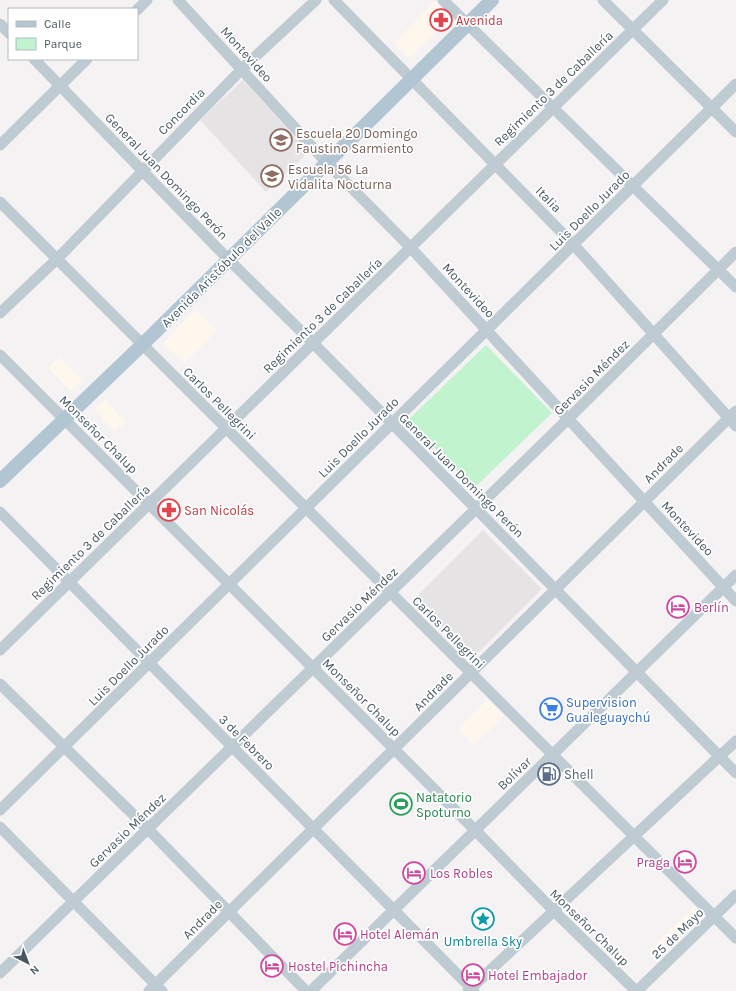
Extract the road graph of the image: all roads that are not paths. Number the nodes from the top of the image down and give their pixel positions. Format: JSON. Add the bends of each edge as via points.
{"nodes":[{"id":1,"x":147,"y":0,"type":"edge"},
{"id":2,"x":178,"y":0,"type":"edge"},
{"id":3,"x":316,"y":0,"type":"edge"},
{"id":4,"x":334,"y":0,"type":"edge"},
{"id":5,"x":443,"y":0,"type":"edge"},
{"id":6,"x":492,"y":0,"type":"edge"},
{"id":7,"x":603,"y":0,"type":"edge"},
{"id":8,"x":663,"y":0,"type":"edge"},
{"id":9,"x":138,"y":9,"type":"edge"},
{"id":10,"x":0,"y":24,"type":"edge"},
{"id":11,"x":467,"y":24,"type":"junction"},
{"id":12,"x":634,"y":29,"type":"junction"},
{"id":13,"x":8,"y":32,"type":"edge"},
{"id":14,"x":35,"y":60,"type":"edge"},
{"id":15,"x":86,"y":60,"type":"edge"},
{"id":16,"x":242,"y":69,"type":"junction"},
{"id":17,"x":412,"y":78,"type":"junction"},
{"id":18,"x":736,"y":84,"type":"edge"},
{"id":19,"x":60,"y":86,"type":"junction"},
{"id":20,"x":553,"y":107,"type":"junction"},
{"id":21,"x":711,"y":108,"type":"junction"},
{"id":22,"x":736,"y":132,"type":"edge"},
{"id":23,"x":0,"y":145,"type":"edge"},
{"id":24,"x":327,"y":163,"type":"junction"},
{"id":25,"x":495,"y":164,"type":"junction"},
{"id":26,"x":143,"y":170,"type":"junction"},
{"id":27,"x":633,"y":186,"type":"junction"},
{"id":28,"x":0,"y":202,"type":"edge"},
{"id":29,"x":574,"y":245,"type":"junction"},
{"id":30,"x":410,"y":247,"type":"junction"},
{"id":31,"x":736,"y":252,"type":"edge"},
{"id":32,"x":57,"y":259,"type":"junction"},
{"id":33,"x":228,"y":260,"type":"junction"},
{"id":34,"x":718,"y":269,"type":"junction"},
{"id":35,"x":736,"y":287,"type":"edge"},
{"id":36,"x":0,"y":313,"type":"edge"},
{"id":37,"x":487,"y":330,"type":"junction"},
{"id":38,"x":654,"y":334,"type":"junction"},
{"id":39,"x":313,"y":343,"type":"junction"},
{"id":40,"x":142,"y":345,"type":"junction"},
{"id":41,"x":0,"y":355,"type":"edge"},
{"id":42,"x":734,"y":418,"type":"edge"},
{"id":43,"x":568,"y":419,"type":"junction"},
{"id":44,"x":64,"y":420,"type":"junction"},
{"id":45,"x":392,"y":423,"type":"junction"},
{"id":46,"x":226,"y":428,"type":"junction"},
{"id":47,"x":0,"y":481,"type":"edge"},
{"id":48,"x":644,"y":501,"type":"junction"},
{"id":49,"x":149,"y":504,"type":"junction"},
{"id":50,"x":305,"y":509,"type":"junction"},
{"id":51,"x":476,"y":509,"type":"junction"},
{"id":52,"x":0,"y":512,"type":"edge"},
{"id":53,"x":736,"y":575,"type":"edge"},
{"id":54,"x":70,"y":582,"type":"junction"},
{"id":55,"x":230,"y":584,"type":"junction"},
{"id":56,"x":724,"y":587,"type":"junction"},
{"id":57,"x":555,"y":589,"type":"junction"},
{"id":58,"x":390,"y":593,"type":"junction"},
{"id":59,"x":736,"y":601,"type":"edge"},
{"id":60,"x":0,"y":650,"type":"edge"},
{"id":61,"x":150,"y":663,"type":"junction"},
{"id":62,"x":313,"y":668,"type":"junction"},
{"id":63,"x":637,"y":672,"type":"junction"},
{"id":64,"x":470,"y":674,"type":"junction"},
{"id":65,"x":0,"y":684,"type":"edge"},
{"id":66,"x":736,"y":741,"type":"edge"},
{"id":67,"x":64,"y":747,"type":"junction"},
{"id":68,"x":232,"y":747,"type":"junction"},
{"id":69,"x":394,"y":748,"type":"junction"},
{"id":70,"x":552,"y":755,"type":"junction"},
{"id":71,"x":720,"y":756,"type":"junction"},
{"id":72,"x":736,"y":772,"type":"edge"},
{"id":73,"x":0,"y":810,"type":"edge"},
{"id":74,"x":0,"y":827,"type":"edge"},
{"id":75,"x":313,"y":828,"type":"junction"},
{"id":76,"x":148,"y":829,"type":"junction"},
{"id":77,"x":475,"y":830,"type":"junction"},
{"id":78,"x":634,"y":837,"type":"junction"},
{"id":79,"x":736,"y":895,"type":"edge"},
{"id":80,"x":74,"y":902,"type":"junction"},
{"id":81,"x":394,"y":910,"type":"junction"},
{"id":82,"x":229,"y":912,"type":"junction"},
{"id":83,"x":555,"y":912,"type":"junction"},
{"id":84,"x":714,"y":916,"type":"junction"},
{"id":85,"x":736,"y":938,"type":"edge"},
{"id":86,"x":0,"y":973,"type":"edge"},
{"id":87,"x":155,"y":989,"type":"edge"},
{"id":88,"x":471,"y":990,"type":"edge"},
{"id":89,"x":306,"y":991,"type":"edge"},
{"id":90,"x":311,"y":991,"type":"edge"},
{"id":91,"x":637,"y":991,"type":"edge"}],
"edges":[{"from":1,"to":9,"type":"street"},
{"from":2,"to":16,"type":"street","name":"Montevideo"},
{"from":3,"to":16,"type":"street","name":"Concordia"},
{"from":4,"to":17,"type":"street","name":"Italia"},
{"from":5,"to":11,"type":"street"},
{"from":6,"to":11,"type":"main road","name":"Avenida Aristóbulo del Valle"},
{"from":7,"to":12,"type":"street"},
{"from":8,"to":12,"type":"street","name":"Regimiento 3 de Caballería"},
{"from":10,"to":13,"type":"street"},
{"from":11,"to":17,"type":"main road","name":"Avenida Aristóbulo del Valle"},
{"from":11,"to":20,"type":"street"},
{"from":12,"to":20,"type":"street","name":"Regimiento 3 de Caballería"},
{"from":12,"to":21,"type":"street"},
{"from":14,"to":19,"type":"street","name":"General Juan Domingo Perón"},
{"from":15,"to":19,"type":"street"},
{"from":16,"to":24,"type":"street","name":"Montevideo"},
{"from":16,"to":26,"type":"street","name":"Concordia"},
{"from":17,"to":24,"type":"main road","name":"Avenida Aristóbulo del Valle"},
{"from":17,"to":25,"type":"street","name":"Italia"},
{"from":18,"to":21,"type":"street","name":"Luis Doello Jurado"},
{"from":19,"to":23,"type":"street"},
{"from":19,"to":26,"type":"street","name":"General Juan Domingo Perón"},
{"from":20,"to":25,"type":"street","name":"Regimiento 3 de Caballería"},
{"from":20,"to":27,"type":"street"},
{"from":21,"to":22,"type":"street"},
{"from":21,"to":27,"type":"street","name":"Luis Doello Jurado"},
{"from":24,"to":30,"type":"street","name":"Montevideo"},
{"from":24,"to":33,"type":"main road","name":"Avenida Aristóbulo del Valle"},
{"from":25,"to":29,"type":"street","name":"Italia"},
{"from":25,"to":30,"type":"street","name":"Regimiento 3 de Caballería"},
{"from":26,"to":32,"type":"street","name":"Concordia"},
{"from":26,"to":33,"type":"street","name":"General Juan Domingo Perón"},
{"from":27,"to":29,"type":"street","name":"Luis Doello Jurado"},
{"from":27,"to":34,"type":"street"},
{"from":28,"to":32,"type":"street","name":"Carlos Pellegrini"},
{"from":29,"to":37,"type":"street","name":"Luis Doello Jurado"},
{"from":29,"to":38,"type":"street","name":"Italia"},
{"from":30,"to":37,"type":"street","name":"Montevideo"},
{"from":30,"to":39,"type":"street","name":"Regimiento 3 de Caballería"},
{"from":31,"to":34,"type":"street","name":"Gervasio Méndez"},
{"from":32,"to":36,"type":"street","name":"Concordia"},
{"from":32,"to":40,"type":"street","name":"Carlos Pellegrini"},
{"from":33,"to":39,"type":"street","name":"General Juan Domingo Perón"},
{"from":33,"to":40,"type":"main road","name":"Avenida Aristóbulo del Valle"},
{"from":34,"to":35,"type":"street"},
{"from":34,"to":38,"type":"street","name":"Gervasio Méndez"},
{"from":37,"to":43,"type":"street","name":"Montevideo"},
{"from":37,"to":45,"type":"street","name":"Luis Doello Jurado"},
{"from":38,"to":42,"type":"street","name":"Italia"},
{"from":38,"to":43,"type":"street","name":"Gervasio Méndez"},
{"from":39,"to":45,"type":"street","name":"General Juan Domingo Perón"},
{"from":39,"to":46,"type":"street","name":"Regimiento 3 de Caballería"},
{"from":40,"to":44,"type":"main road","name":"Avenida Aristóbulo del Valle"},
{"from":40,"to":46,"type":"street","name":"Carlos Pellegrini"},
{"from":41,"to":44,"type":"street","name":"Monseñor Chalup"},
{"from":42,"to":48,"type":"street","name":"Andrade"},
{"from":43,"to":48,"type":"street","name":"Montevideo"},
{"from":43,"to":51,"type":"street","name":"Gervasio Méndez"},
{"from":44,"to":47,"type":"main road","name":"Avenida Aristóbulo del Valle"},
{"from":44,"to":49,"type":"street","name":"Monseñor Chalup"},
{"from":45,"to":50,"type":"street","name":"Luis Doello Jurado"},
{"from":45,"to":51,"type":"street","name":"General Juan Domingo Perón"},
{"from":46,"to":49,"type":"street","name":"Regimiento 3 de Caballería"},
{"from":46,"to":50,"type":"street","name":"Carlos Pellegrini"},
{"from":48,"to":56,"type":"street","name":"Montevideo"},
{"from":48,"to":57,"type":"street","name":"Andrade"},
{"from":49,"to":54,"type":"street","name":"Regimiento 3 de Caballería"},
{"from":49,"to":55,"type":"street","name":"Monseñor Chalup"},
{"from":50,"to":55,"type":"street","name":"Luis Doello Jurado"},
{"from":50,"to":58,"type":"street","name":"Carlos Pellegrini"},
{"from":51,"to":57,"type":"street","name":"General Juan Domingo Perón"},
{"from":51,"to":58,"type":"street","name":"Gervasio Méndez"},
{"from":52,"to":54,"type":"street","name":"3 de Febrero"},
{"from":53,"to":56,"type":"street","name":"Bolívar"},
{"from":54,"to":60,"type":"street","name":"Regimiento 3 de Caballería"},
{"from":54,"to":61,"type":"street","name":"3 de Febrero"},
{"from":55,"to":61,"type":"street","name":"Luis Doello Jurado"},
{"from":55,"to":62,"type":"street","name":"Monseñor Chalup"},
{"from":56,"to":59,"type":"street","name":"Montevideo"},
{"from":56,"to":63,"type":"street","name":"Bolívar"},
{"from":57,"to":63,"type":"street","name":"General Juan Domingo Perón"},
{"from":57,"to":64,"type":"street","name":"Andrade"},
{"from":58,"to":62,"type":"street","name":"Gervasio Méndez"},
{"from":58,"to":64,"type":"street","name":"Carlos Pellegrini"},
{"from":61,"to":67,"type":"street","name":"Luis Doello Jurado"},
{"from":61,"to":68,"type":"street","name":"3 de Febrero"},
{"from":62,"to":68,"type":"street","name":"Gervasio Méndez"},
{"from":62,"to":69,"type":"street","name":"Monseñor Chalup"},
{"from":63,"to":70,"type":"street","name":"Bolívar"},
{"from":63,"to":71,"type":"street","name":"General Juan Domingo Perón"},
{"from":64,"to":69,"type":"street","name":"Andrade"},
{"from":64,"to":70,"type":"street","name":"Carlos Pellegrini"},
{"from":65,"to":67,"type":"street"},
{"from":66,"to":71,"type":"street"},
{"from":67,"to":73,"type":"street","name":"Luis Doello Jurado"},
{"from":67,"to":76,"type":"street"},
{"from":68,"to":75,"type":"street","name":"3 de Febrero"},
{"from":68,"to":76,"type":"street","name":"Gervasio Méndez"},
{"from":69,"to":75,"type":"street","name":"Andrade"},
{"from":69,"to":77,"type":"street","name":"Monseñor Chalup"},
{"from":70,"to":77,"type":"street","name":"Bolívar"},
{"from":70,"to":78,"type":"street","name":"Carlos Pellegrini"},
{"from":71,"to":72,"type":"street","name":"General Juan Domingo Perón"},
{"from":71,"to":78,"type":"street"},
{"from":74,"to":80,"type":"street"},
{"from":75,"to":81,"type":"street","name":"3 de Febrero"},
{"from":75,"to":82,"type":"street","name":"Andrade"},
{"from":76,"to":80,"type":"street","name":"Gervasio Méndez"},
{"from":76,"to":82,"type":"street"},
{"from":77,"to":81,"type":"street","name":"Bolívar"},
{"from":77,"to":83,"type":"street","name":"Monseñor Chalup"},
{"from":78,"to":83,"type":"street"},
{"from":78,"to":84,"type":"street","name":"Carlos Pellegrini"},
{"from":79,"to":84,"type":"street","name":"25 de Mayo"},
{"from":80,"to":86,"type":"street","name":"Gervasio Méndez"},
{"from":80,"to":87,"type":"street"},
{"from":81,"to":88,"type":"street","name":"3 de Febrero"},
{"from":81,"to":90,"type":"street","name":"Bolívar"},
{"from":82,"to":87,"type":"street","name":"Andrade"},
{"from":82,"to":89,"type":"street"},
{"from":83,"to":88,"type":"street"},
{"from":83,"to":91,"type":"street","name":"Monseñor Chalup"},
{"from":84,"to":85,"type":"street","name":"Carlos Pellegrini"},
{"from":84,"to":91,"type":"street","name":"25 de Mayo"}]}
